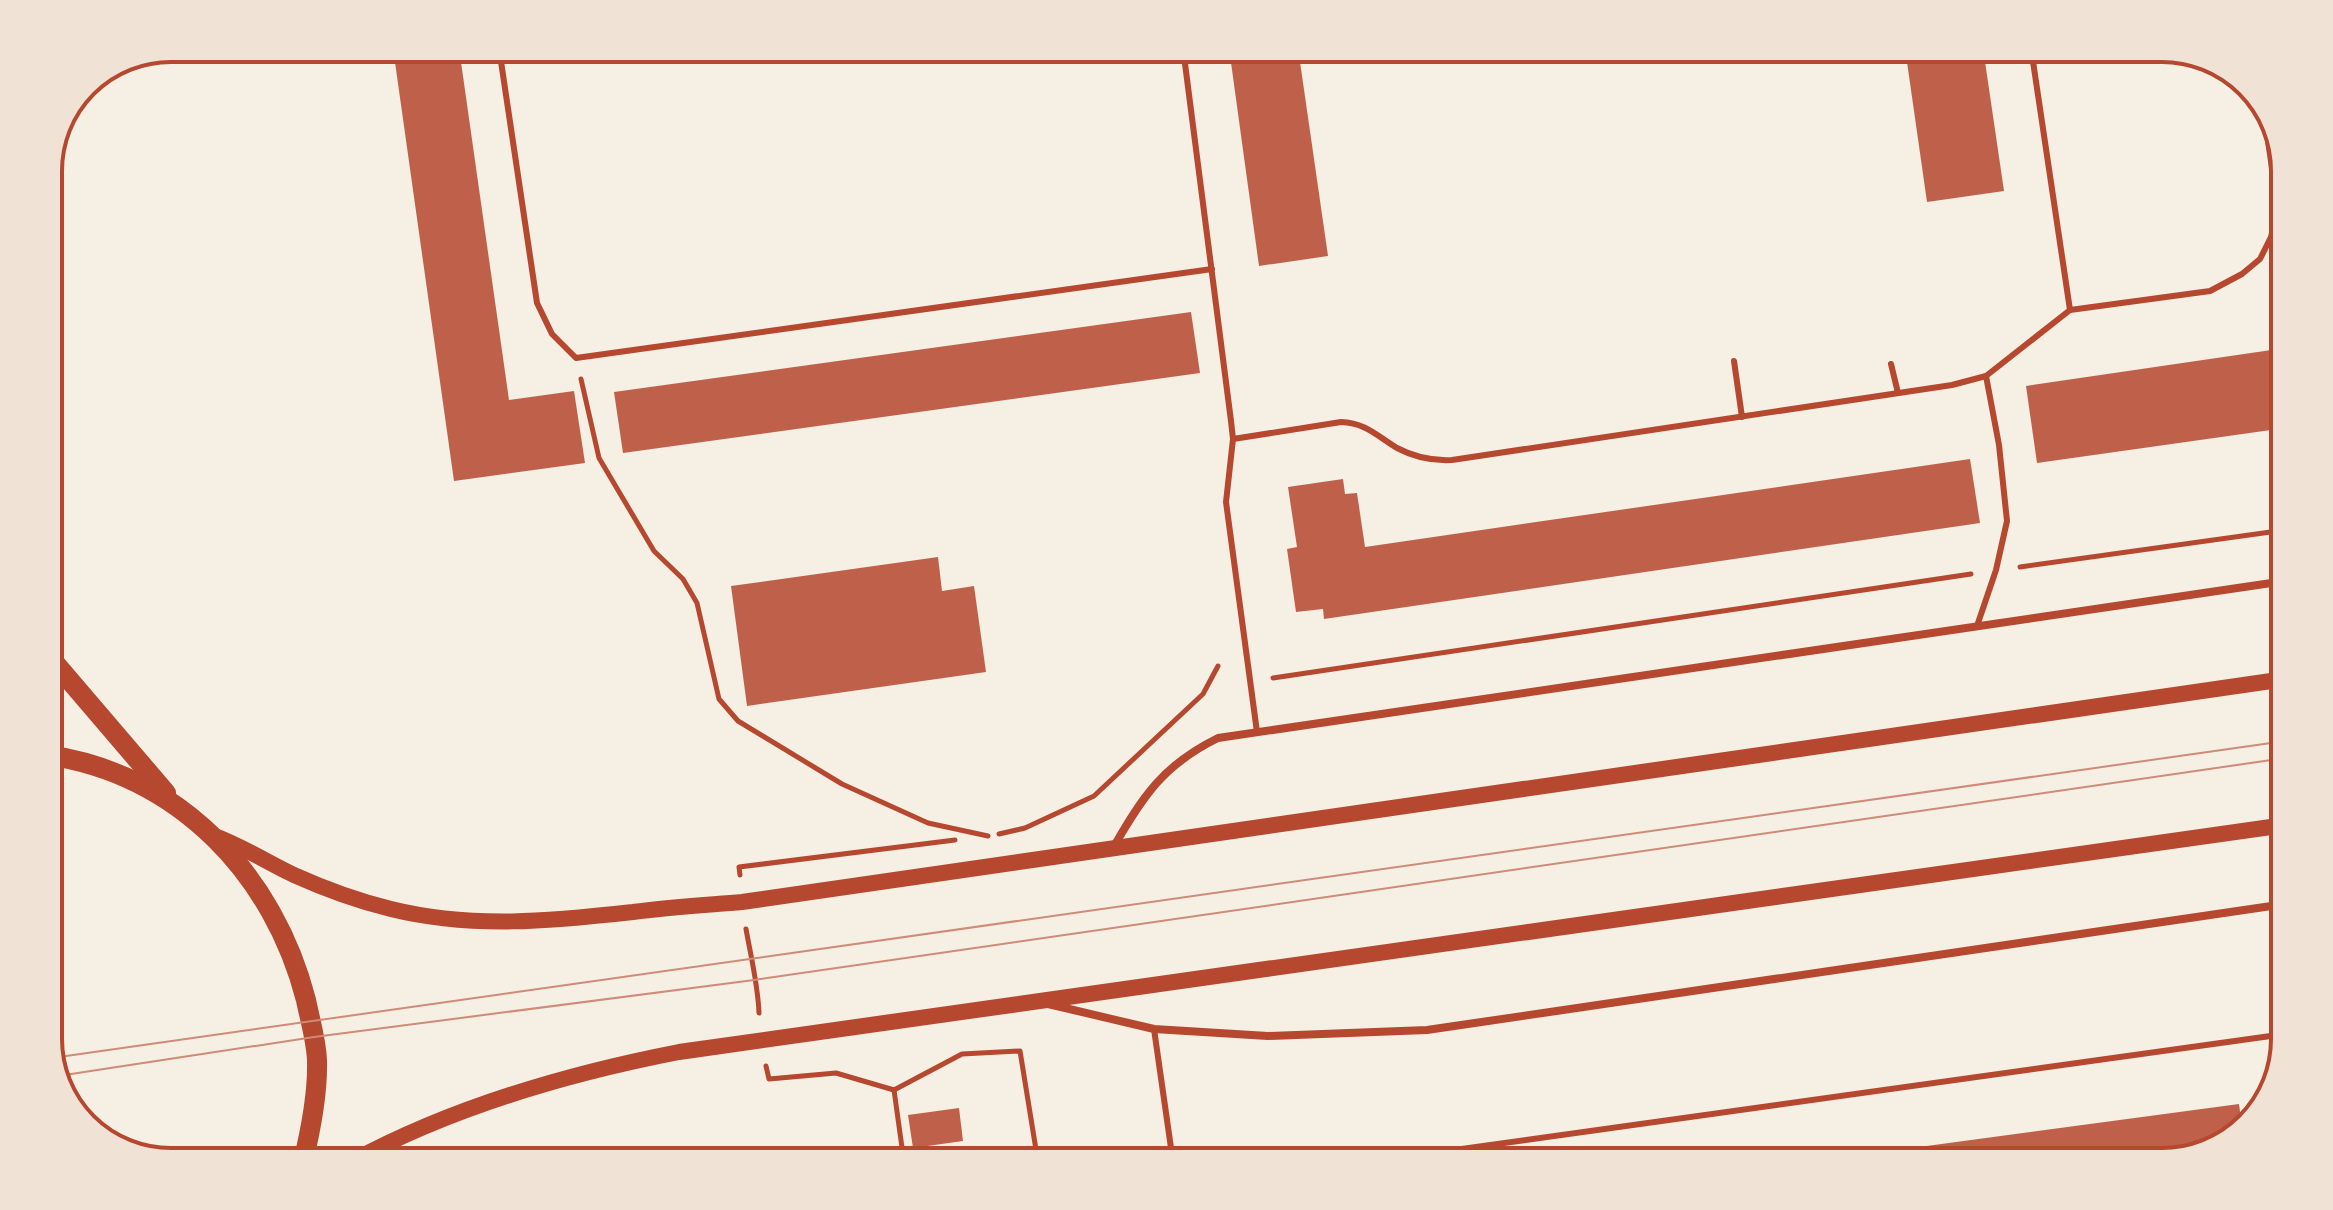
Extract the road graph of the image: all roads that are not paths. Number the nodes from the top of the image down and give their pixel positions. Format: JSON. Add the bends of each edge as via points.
{"nodes":[{"id":1,"x":501,"y":62,"type":"edge"},
{"id":2,"x":1185,"y":62,"type":"edge"},
{"id":3,"x":2033,"y":62,"type":"edge"},
{"id":4,"x":2271,"y":237,"type":"edge"},
{"id":5,"x":1212,"y":269,"type":"junction"},
{"id":6,"x":2070,"y":310,"type":"junction"},
{"id":7,"x":1734,"y":361,"type":"dead end"},
{"id":8,"x":1891,"y":364,"type":"dead end"},
{"id":9,"x":1986,"y":376,"type":"junction"},
{"id":10,"x":1898,"y":393,"type":"junction"},
{"id":11,"x":1742,"y":417,"type":"junction"},
{"id":12,"x":1233,"y":439,"type":"junction"},
{"id":13,"x":2271,"y":583,"type":"edge"},
{"id":14,"x":1976,"y":628,"type":"junction"},
{"id":15,"x":62,"y":671,"type":"edge"},
{"id":16,"x":2271,"y":681,"type":"edge"},
{"id":17,"x":1257,"y":732,"type":"junction"},
{"id":18,"x":62,"y":759,"type":"edge"},
{"id":19,"x":179,"y":809,"type":"junction"},
{"id":20,"x":2271,"y":827,"type":"edge"},
{"id":21,"x":212,"y":835,"type":"junction"},
{"id":22,"x":1113,"y":848,"type":"junction"},
{"id":23,"x":2271,"y":906,"type":"edge"},
{"id":24,"x":1035,"y":1002,"type":"junction"},
{"id":25,"x":1154,"y":1029,"type":"junction"},
{"id":26,"x":2271,"y":1036,"type":"edge"},
{"id":27,"x":306,"y":1148,"type":"edge"},
{"id":28,"x":378,"y":1148,"type":"edge"},
{"id":29,"x":1171,"y":1148,"type":"edge"},
{"id":30,"x":1468,"y":1148,"type":"edge"}],
"edges":[{"from":1,"to":5,"type":"lane","via":[[537,303],[552,334],[576,358]]},
{"from":2,"to":5,"type":"lane"},
{"from":3,"to":6,"type":"lane"},
{"from":4,"to":6,"type":"lane","via":[[2260,259],[2210,291]]},
{"from":5,"to":12,"type":"lane"},
{"from":6,"to":9,"type":"lane"},
{"from":7,"to":11,"type":"lane"},
{"from":8,"to":10,"type":"lane"},
{"from":9,"to":10,"type":"lane"},
{"from":9,"to":14,"type":"lane","via":[[2007,521]]},
{"from":10,"to":11,"type":"lane"},
{"from":11,"to":12,"type":"lane","via":[[1437,461],[1397,448],[1356,423]]},
{"from":12,"to":17,"type":"lane","via":[[1226,502]]},
{"from":13,"to":14,"type":"street"},
{"from":14,"to":17,"type":"street"},
{"from":15,"to":19,"type":"main road"},
{"from":16,"to":22,"type":"main road"},
{"from":17,"to":22,"type":"street","via":[[1218,738],[1171,765],[1138,804]]},
{"from":18,"to":19,"type":"main road","via":[[102,769]]},
{"from":19,"to":21,"type":"main road"},
{"from":20,"to":24,"type":"main road"},
{"from":21,"to":22,"type":"main road","via":[[291,874],[390,909],[443,920],[500,923],[742,902]]},
{"from":21,"to":27,"type":"main road","via":[[274,915],[299,975],[317,1060]]},
{"from":23,"to":25,"type":"street","via":[[1427,1030],[1268,1036]]},
{"from":24,"to":25,"type":"street"},
{"from":24,"to":28,"type":"main road","via":[[625,1063],[479,1106]]},
{"from":25,"to":29,"type":"lane"},
{"from":26,"to":30,"type":"lane"}]}
